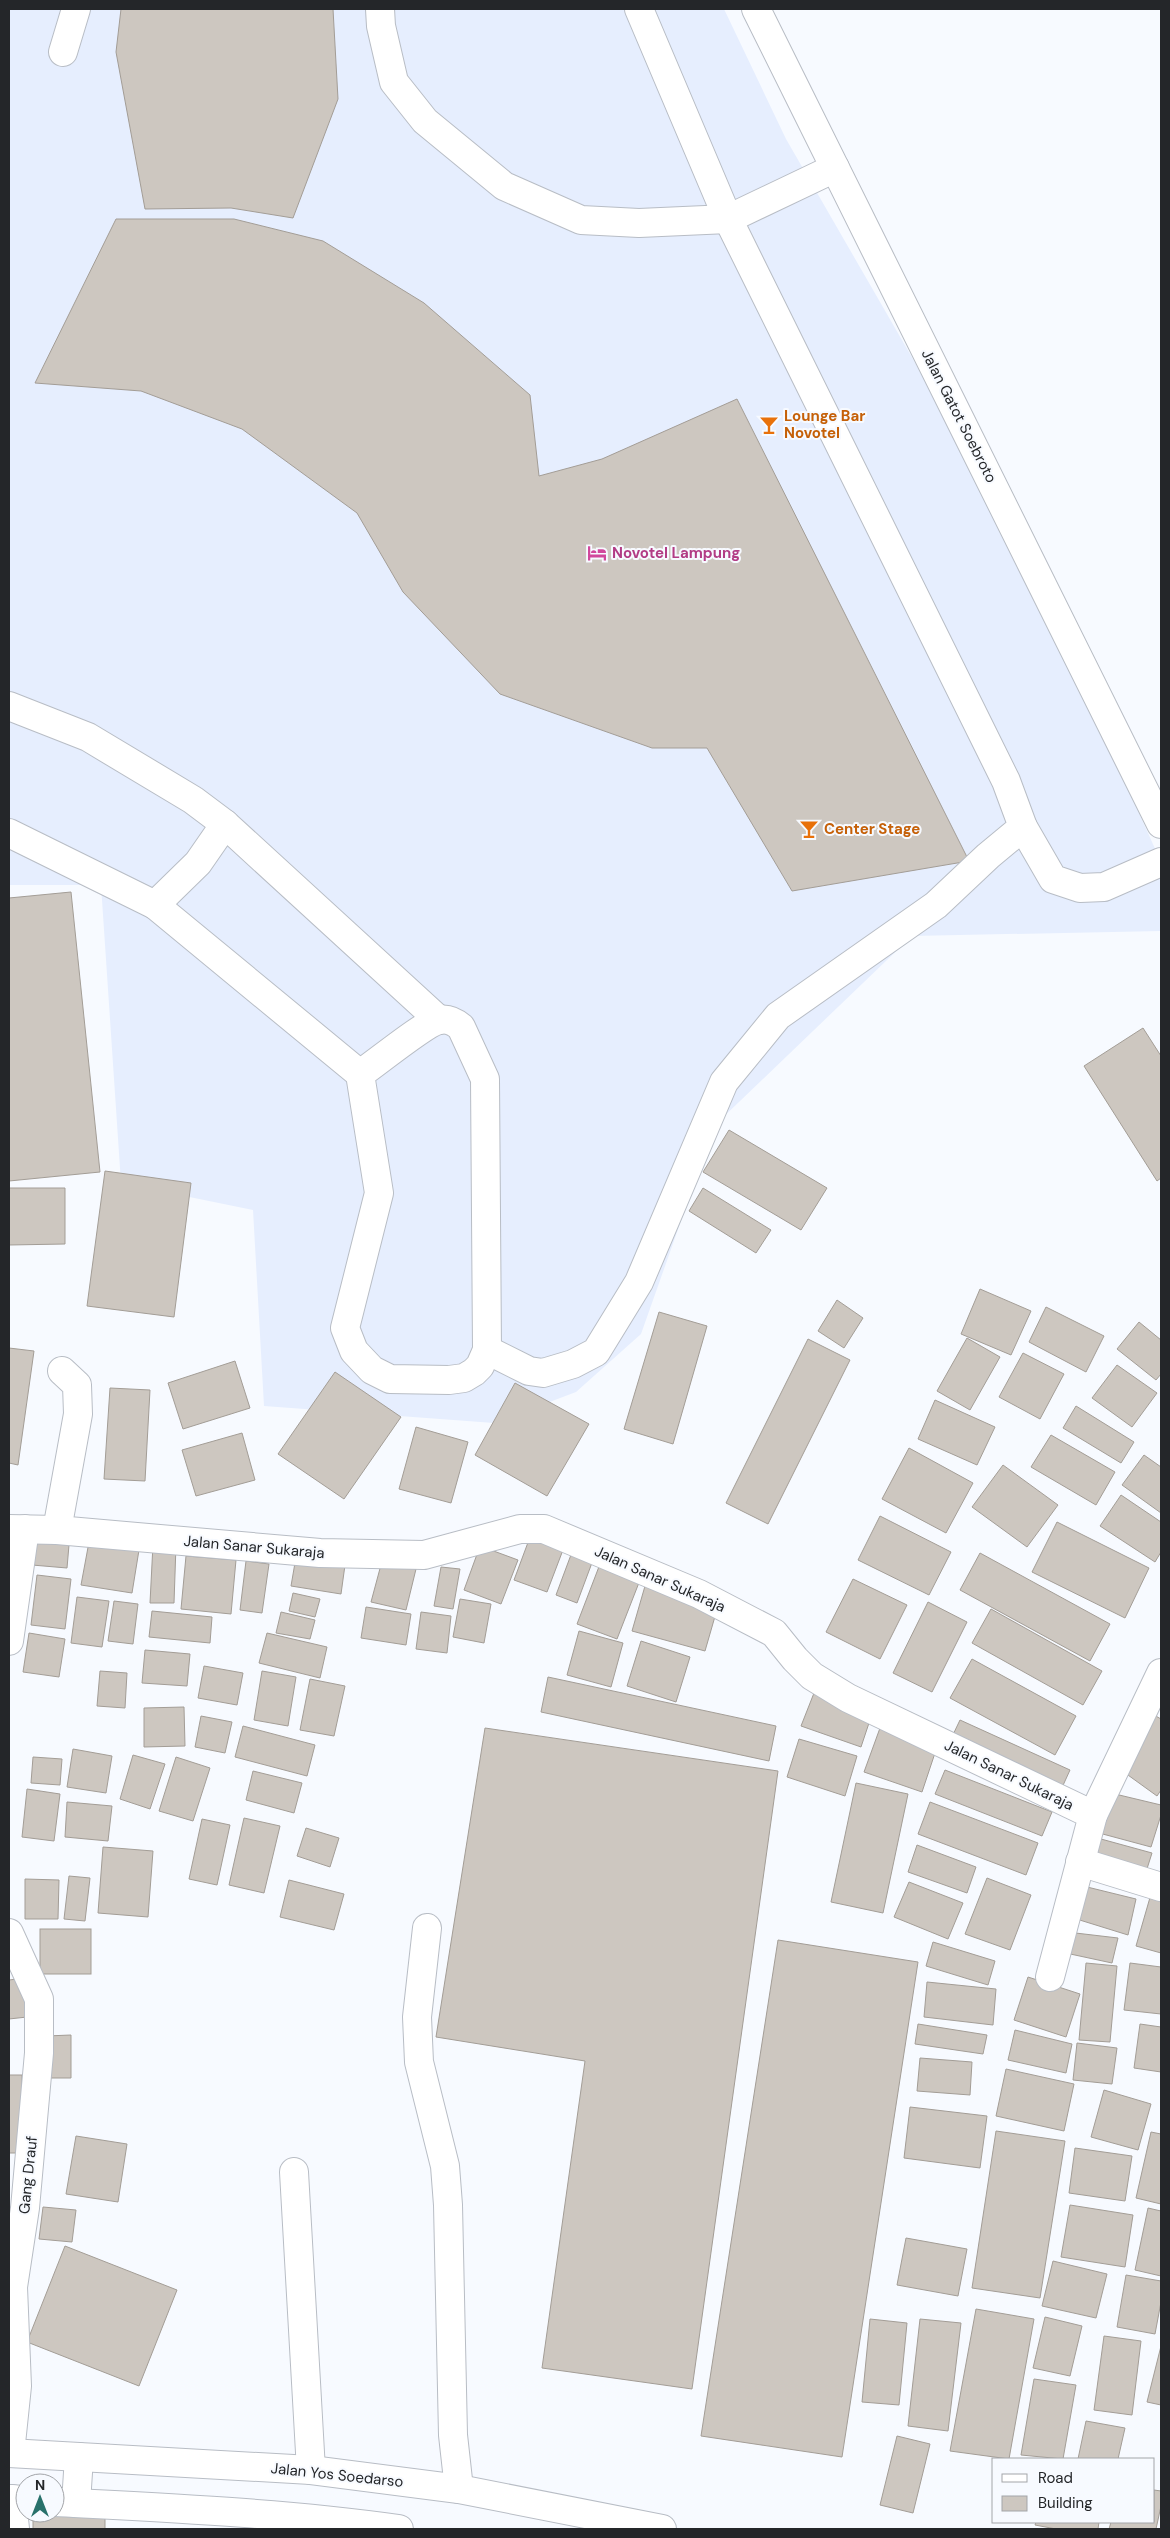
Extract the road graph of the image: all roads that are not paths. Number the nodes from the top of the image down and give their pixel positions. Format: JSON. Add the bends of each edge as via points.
{"nodes":[{"id":1,"x":76,"y":9,"type":"edge"},
{"id":2,"x":380,"y":9,"type":"edge"},
{"id":3,"x":639,"y":9,"type":"edge"},
{"id":4,"x":756,"y":9,"type":"edge"},
{"id":5,"x":63,"y":52,"type":"dead end"},
{"id":6,"x":835,"y":168,"type":"junction"},
{"id":7,"x":728,"y":219,"type":"junction"},
{"id":8,"x":9,"y":706,"type":"edge"},
{"id":9,"x":225,"y":824,"type":"junction"},
{"id":10,"x":1161,"y":824,"type":"edge"},
{"id":11,"x":1023,"y":828,"type":"junction"},
{"id":12,"x":9,"y":833,"type":"edge"},
{"id":13,"x":1161,"y":862,"type":"edge"},
{"id":14,"x":154,"y":905,"type":"junction"},
{"id":15,"x":439,"y":1020,"type":"junction"},
{"id":16,"x":360,"y":1074,"type":"junction"},
{"id":17,"x":487,"y":1350,"type":"junction"},
{"id":18,"x":62,"y":1371,"type":"dead end"},
{"id":19,"x":17,"y":1529,"type":"edge"},
{"id":20,"x":57,"y":1530,"type":"junction"},
{"id":21,"x":9,"y":1641,"type":"edge"},
{"id":22,"x":1161,"y":1673,"type":"edge"},
{"id":23,"x":1093,"y":1815,"type":"junction"},
{"id":24,"x":1080,"y":1862,"type":"junction"},
{"id":25,"x":1161,"y":1888,"type":"edge"},
{"id":26,"x":427,"y":1928,"type":"dead end"},
{"id":27,"x":9,"y":1933,"type":"edge"},
{"id":28,"x":1050,"y":1977,"type":"dead end"},
{"id":29,"x":294,"y":2172,"type":"dead end"},
{"id":30,"x":10,"y":2453,"type":"edge"},
{"id":31,"x":79,"y":2457,"type":"junction"},
{"id":32,"x":311,"y":2470,"type":"junction"},
{"id":33,"x":459,"y":2488,"type":"junction"},
{"id":34,"x":66,"y":2502,"type":"edge"},
{"id":35,"x":399,"y":2529,"type":"edge"},
{"id":36,"x":662,"y":2529,"type":"edge"}],
"edges":[{"from":1,"to":5,"type":"main road"},
{"from":2,"to":7,"type":"main road","via":[[394,82],[425,121],[504,186],[581,220],[639,223]]},
{"from":3,"to":7,"type":"main road"},
{"from":4,"to":6,"type":"main road","name":"Jalan Gatot Soebroto"},
{"from":6,"to":7,"type":"main road"},
{"from":6,"to":10,"type":"main road","name":"Jalan Gatot Soebroto"},
{"from":7,"to":11,"type":"main road","via":[[1006,781]]},
{"from":8,"to":9,"type":"main road","via":[[88,737],[193,800]]},
{"from":9,"to":14,"type":"main road","via":[[198,863]]},
{"from":9,"to":15,"type":"main road"},
{"from":11,"to":13,"type":"main road","via":[[1053,879],[1080,888],[1104,887]]},
{"from":11,"to":17,"type":"main road","via":[[936,905],[778,1016],[724,1082],[639,1282],[596,1352],[573,1364],[543,1373],[529,1371]]},
{"from":12,"to":14,"type":"main road"},
{"from":14,"to":16,"type":"main road"},
{"from":15,"to":16,"type":"main road"},
{"from":15,"to":17,"type":"main road","via":[[456,1022],[461,1027],[485,1079]]},
{"from":16,"to":17,"type":"main road","via":[[379,1193],[345,1328],[354,1351],[372,1370],[390,1379],[449,1380],[464,1378],[474,1372]]},
{"from":18,"to":20,"type":"main road","via":[[77,1385],[78,1414]]},
{"from":19,"to":20,"type":"main road","name":"Jalan Sanar Sukaraja"},
{"from":19,"to":21,"type":"main road"},
{"from":20,"to":23,"type":"main road","name":"Jalan Sanar Sukaraja","via":[[320,1553],[424,1555],[520,1529],[544,1529],[699,1594],[774,1633],[812,1676],[848,1698]]},
{"from":22,"to":23,"type":"main road"},
{"from":23,"to":24,"type":"main road"},
{"from":24,"to":25,"type":"main road"},
{"from":24,"to":28,"type":"main road"},
{"from":26,"to":33,"type":"main road","via":[[417,2017],[419,2062],[445,2166],[453,2435]]},
{"from":27,"to":30,"type":"main road","name":"Gang Drauf","via":[[40,1999],[38,2072],[25,2208],[13,2288],[17,2386]]},
{"from":29,"to":32,"type":"main road"},
{"from":30,"to":31,"type":"main road","name":"Jalan Yos Soedarso"},
{"from":31,"to":32,"type":"main road","name":"Jalan Yos Soedarso"},
{"from":31,"to":34,"type":"main road"},
{"from":32,"to":33,"type":"main road","name":"Jalan Yos Soedarso"},
{"from":33,"to":36,"type":"main road","name":"Jalan Yos Soedarso"},
{"from":34,"to":35,"type":"main road","via":[[325,2518]]}]}
